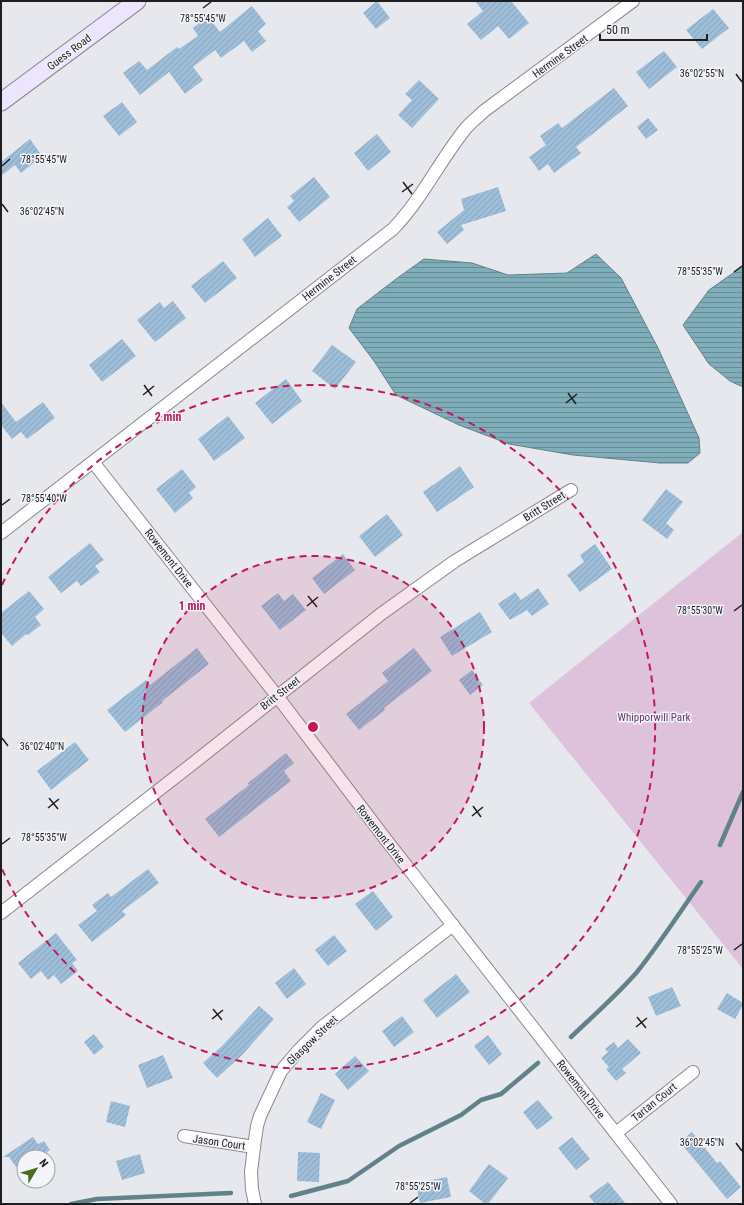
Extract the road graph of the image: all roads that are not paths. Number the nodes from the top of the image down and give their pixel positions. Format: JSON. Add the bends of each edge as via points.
{"nodes":[{"id":1,"x":137,"y":1,"type":"edge"},
{"id":2,"x":633,"y":1,"type":"edge"},
{"id":3,"x":1,"y":102,"type":"edge"},
{"id":4,"x":93,"y":462,"type":"junction"},
{"id":5,"x":571,"y":490,"type":"dead end"},
{"id":6,"x":1,"y":533,"type":"edge"},
{"id":7,"x":276,"y":696,"type":"junction"},
{"id":8,"x":1,"y":913,"type":"edge"},
{"id":9,"x":453,"y":925,"type":"junction"},
{"id":10,"x":693,"y":1072,"type":"dead end"},
{"id":11,"x":616,"y":1133,"type":"junction"},
{"id":12,"x":184,"y":1136,"type":"dead end"},
{"id":13,"x":254,"y":1147,"type":"junction"},
{"id":14,"x":255,"y":1204,"type":"edge"},
{"id":15,"x":671,"y":1204,"type":"edge"}],
"edges":[{"from":1,"to":3,"type":"main road","name":"Guess Road"},
{"from":2,"to":4,"type":"street","name":"Hermine Street","via":[[484,111],[467,127],[423,192],[393,229]]},
{"from":4,"to":6,"type":"street","name":"Hermine Street"},
{"from":4,"to":7,"type":"street","name":"Rowemont Drive"},
{"from":5,"to":7,"type":"street","name":"Britt Street","via":[[455,561],[381,614]]},
{"from":7,"to":8,"type":"street","name":"Britt Street"},
{"from":7,"to":9,"type":"street","name":"Rowemont Drive"},
{"from":9,"to":11,"type":"street","name":"Rowemont Drive"},
{"from":9,"to":13,"type":"street","name":"Glasgow Street","via":[[322,1027],[299,1050],[282,1071],[260,1116]]},
{"from":10,"to":11,"type":"street","name":"Tartan Court"},
{"from":11,"to":15,"type":"street","name":"Rowemont Drive"},
{"from":12,"to":13,"type":"street","name":"Jason Court"},
{"from":13,"to":14,"type":"street","name":"Glasgow Street","via":[[251,1172]]}]}
